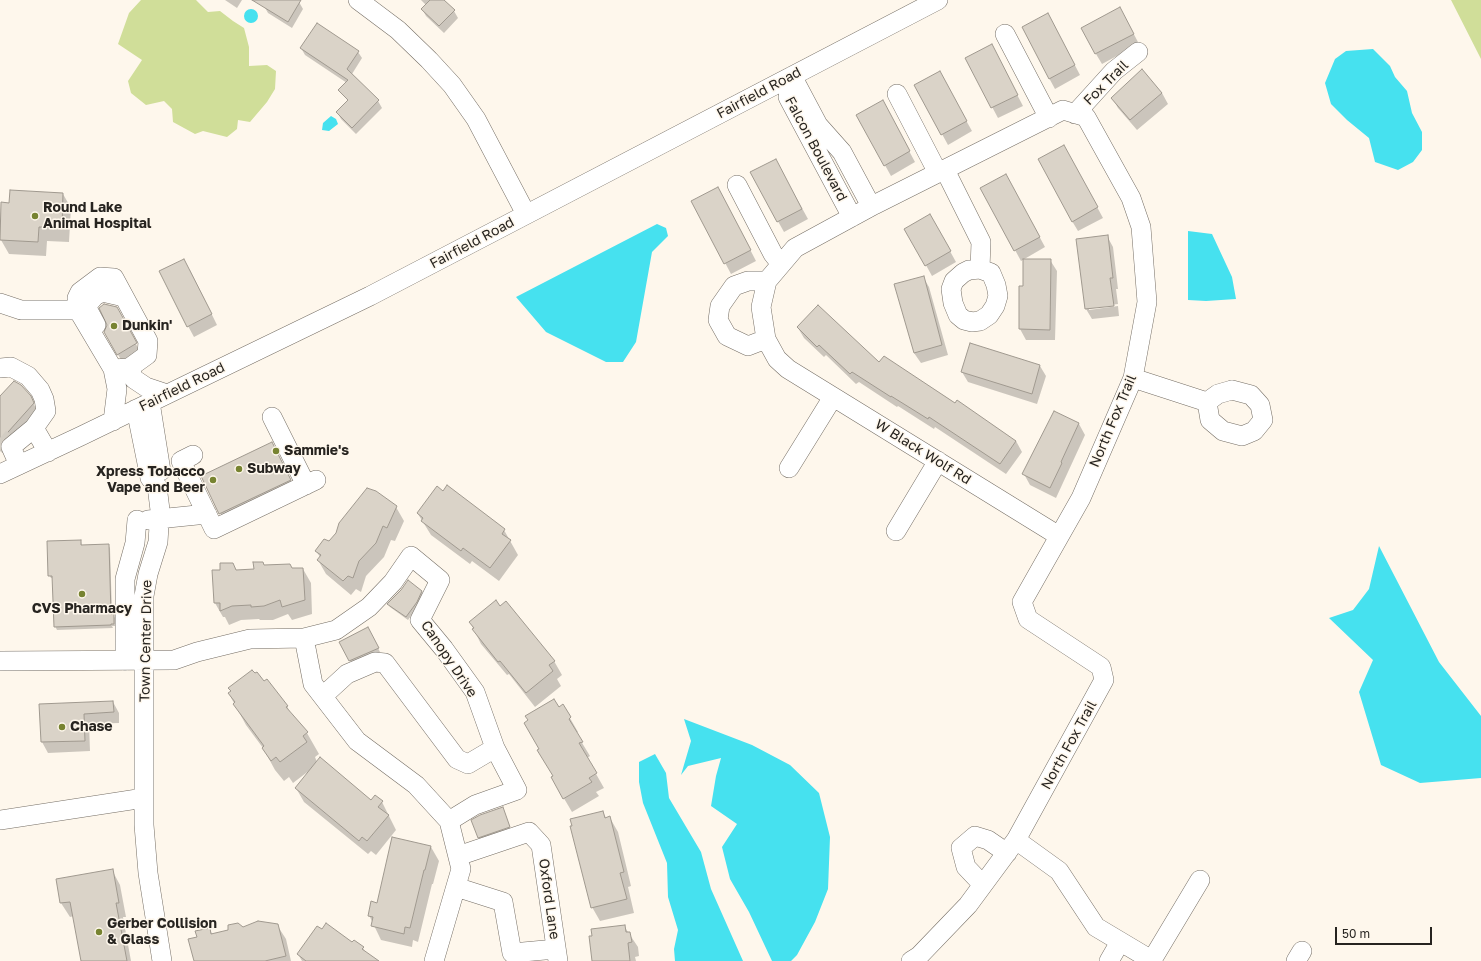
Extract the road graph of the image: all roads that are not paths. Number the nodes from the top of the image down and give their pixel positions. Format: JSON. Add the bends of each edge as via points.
{"nodes":[{"id":1,"x":358,"y":0,"type":"edge"},
{"id":2,"x":938,"y":0,"type":"edge"},
{"id":3,"x":1005,"y":34,"type":"dead end"},
{"id":4,"x":1138,"y":52,"type":"dead end"},
{"id":5,"x":786,"y":79,"type":"junction"},
{"id":6,"x":898,"y":94,"type":"dead end"},
{"id":7,"x":1075,"y":114,"type":"junction"},
{"id":8,"x":1048,"y":118,"type":"junction"},
{"id":9,"x":942,"y":172,"type":"junction"},
{"id":10,"x":737,"y":185,"type":"dead end"},
{"id":11,"x":870,"y":206,"type":"junction"},
{"id":12,"x":526,"y":214,"type":"junction"},
{"id":13,"x":848,"y":219,"type":"junction"},
{"id":14,"x":781,"y":264,"type":"junction"},
{"id":15,"x":980,"y":269,"type":"dead end"},
{"id":16,"x":767,"y":281,"type":"junction"},
{"id":17,"x":124,"y":297,"type":"junction"},
{"id":18,"x":0,"y":303,"type":"edge"},
{"id":19,"x":78,"y":310,"type":"junction"},
{"id":20,"x":766,"y":339,"type":"junction"},
{"id":21,"x":101,"y":349,"type":"junction"},
{"id":22,"x":0,"y":368,"type":"edge"},
{"id":23,"x":121,"y":368,"type":"junction"},
{"id":24,"x":1133,"y":378,"type":"junction"},
{"id":25,"x":167,"y":394,"type":"junction"},
{"id":26,"x":833,"y":397,"type":"junction"},
{"id":27,"x":1207,"y":402,"type":"dead end"},
{"id":28,"x":143,"y":406,"type":"junction"},
{"id":29,"x":272,"y":417,"type":"dead end"},
{"id":30,"x":113,"y":420,"type":"junction"},
{"id":31,"x":34,"y":428,"type":"junction"},
{"id":32,"x":48,"y":452,"type":"junction"},
{"id":33,"x":192,"y":455,"type":"dead end"},
{"id":34,"x":938,"y":461,"type":"junction"},
{"id":35,"x":18,"y":465,"type":"junction"},
{"id":36,"x":789,"y":468,"type":"dead end"},
{"id":37,"x":0,"y":474,"type":"edge"},
{"id":38,"x":207,"y":514,"type":"junction"},
{"id":39,"x":160,"y":519,"type":"junction"},
{"id":40,"x":896,"y":531,"type":"dead end"},
{"id":41,"x":1059,"y":536,"type":"junction"},
{"id":42,"x":304,"y":638,"type":"junction"},
{"id":43,"x":0,"y":661,"type":"edge"},
{"id":44,"x":125,"y":661,"type":"junction"},
{"id":45,"x":145,"y":662,"type":"junction"},
{"id":46,"x":323,"y":696,"type":"junction"},
{"id":47,"x":495,"y":748,"type":"junction"},
{"id":48,"x":144,"y":798,"type":"junction"},
{"id":49,"x":0,"y":820,"type":"edge"},
{"id":50,"x":449,"y":821,"type":"junction"},
{"id":51,"x":1012,"y":847,"type":"junction"},
{"id":52,"x":458,"y":856,"type":"junction"},
{"id":53,"x":1200,"y":880,"type":"dead end"},
{"id":54,"x":983,"y":885,"type":"junction"},
{"id":55,"x":456,"y":888,"type":"junction"},
{"id":56,"x":1120,"y":942,"type":"junction"},
{"id":57,"x":557,"y":955,"type":"edge"},
{"id":58,"x":162,"y":961,"type":"edge"},
{"id":59,"x":434,"y":961,"type":"edge"},
{"id":60,"x":911,"y":961,"type":"edge"},
{"id":61,"x":1109,"y":961,"type":"edge"},
{"id":62,"x":1152,"y":961,"type":"edge"}],
"edges":[{"from":1,"to":12,"type":"street","via":[[398,30],[452,85],[476,119]]},
{"from":2,"to":5,"type":"street","name":"Fairfield Road"},
{"from":3,"to":8,"type":"street"},
{"from":4,"to":7,"type":"street","name":"Fox Trail","via":[[1114,70]]},
{"from":5,"to":11,"type":"street","name":"Falcon Boulevard","via":[[818,125],[842,152]]},
{"from":5,"to":12,"type":"street","name":"Fairfield Road"},
{"from":5,"to":13,"type":"street","name":"Falcon Boulevard"},
{"from":6,"to":9,"type":"street"},
{"from":7,"to":8,"type":"street","via":[[1064,110]]},
{"from":7,"to":24,"type":"street","name":"North Fox Trail","via":[[1086,117],[1131,198],[1140,227],[1147,302]]},
{"from":8,"to":9,"type":"street"},
{"from":9,"to":11,"type":"street"},
{"from":9,"to":15,"type":"street","via":[[981,242]]},
{"from":10,"to":14,"type":"street","via":[[773,254]]},
{"from":11,"to":13,"type":"street"},
{"from":12,"to":25,"type":"street","name":"Fairfield Road","via":[[370,296]]},
{"from":13,"to":14,"type":"street","via":[[794,248]]},
{"from":14,"to":16,"type":"street"},
{"from":16,"to":20,"type":"street","name":"W Black Wolf Rd","via":[[761,307]]},
{"from":16,"to":20,"type":"street","via":[[748,281],[734,286],[720,306],[718,320],[727,336],[748,346]]},
{"from":17,"to":19,"type":"street","via":[[114,278],[100,277],[80,292],[77,298]]},
{"from":17,"to":21,"type":"street","via":[[102,292],[88,304],[88,310],[100,335]]},
{"from":17,"to":23,"type":"street","via":[[148,341],[147,355]]},
{"from":18,"to":19,"type":"street","via":[[21,310]]},
{"from":19,"to":21,"type":"street"},
{"from":20,"to":26,"type":"street","name":"W Black Wolf Rd","via":[[777,359],[788,369]]},
{"from":21,"to":23,"type":"street"},
{"from":22,"to":31,"type":"street","via":[[12,367],[28,376],[40,390],[46,410]]},
{"from":23,"to":25,"type":"street","via":[[146,387]]},
{"from":23,"to":30,"type":"street"},
{"from":24,"to":27,"type":"street"},
{"from":24,"to":41,"type":"street","name":"North Fox Trail","via":[[1081,498]]},
{"from":25,"to":28,"type":"street","name":"Fairfield Road"},
{"from":26,"to":34,"type":"street","name":"W Black Wolf Rd"},
{"from":26,"to":36,"type":"street"},
{"from":28,"to":30,"type":"street","name":"Fairfield Road"},
{"from":28,"to":39,"type":"street","name":"Town Center Drive","via":[[150,478],[157,486]]},
{"from":29,"to":38,"type":"street","via":[[311,482],[214,529]]},
{"from":30,"to":32,"type":"street","name":"Fairfield Road"},
{"from":31,"to":32,"type":"street"},
{"from":31,"to":35,"type":"street","via":[[11,447]]},
{"from":32,"to":35,"type":"street","name":"Fairfield Road"},
{"from":33,"to":38,"type":"street","via":[[182,461]]},
{"from":34,"to":40,"type":"street"},
{"from":34,"to":41,"type":"street","name":"W Black Wolf Rd"},
{"from":35,"to":37,"type":"street","name":"Fairfield Road"},
{"from":38,"to":39,"type":"street"},
{"from":39,"to":44,"type":"street","via":[[138,520],[135,543],[125,579]]},
{"from":39,"to":45,"type":"street","name":"Town Center Drive","via":[[158,542],[146,584]]},
{"from":41,"to":51,"type":"street","name":"North Fox Trail","via":[[1022,602],[1028,619],[1101,667],[1104,680]]},
{"from":42,"to":45,"type":"street","via":[[250,639],[174,660]]},
{"from":42,"to":46,"type":"street","via":[[313,684]]},
{"from":42,"to":47,"type":"street","name":"Canopy Drive","via":[[336,630],[369,607],[393,582],[411,556],[440,580],[420,620],[475,692]]},
{"from":43,"to":44,"type":"street"},
{"from":44,"to":45,"type":"street"},
{"from":45,"to":48,"type":"street","name":"Town Center Drive"},
{"from":46,"to":47,"type":"street","via":[[348,674],[375,662],[385,663],[457,759],[468,764]]},
{"from":46,"to":50,"type":"street","via":[[357,741],[416,785]]},
{"from":47,"to":50,"type":"street","name":"Canopy Drive","via":[[518,790],[475,805]]},
{"from":48,"to":49,"type":"street"},
{"from":48,"to":58,"type":"street","name":"Town Center Drive","via":[[148,874]]},
{"from":50,"to":52,"type":"street"},
{"from":51,"to":54,"type":"street","name":"North Fox Trail"},
{"from":51,"to":54,"type":"street","via":[[974,836],[961,848],[966,867]]},
{"from":51,"to":56,"type":"street","via":[[1059,871],[1096,927]]},
{"from":52,"to":55,"type":"street","via":[[461,869]]},
{"from":52,"to":57,"type":"street","name":"Oxford Lane","via":[[529,832],[542,845]]},
{"from":53,"to":62,"type":"street"},
{"from":54,"to":60,"type":"street","name":"North Fox Trail","via":[[968,905],[919,956]]},
{"from":55,"to":57,"type":"street","name":"Oxford Lane","via":[[503,902],[512,953]]},
{"from":55,"to":59,"type":"street"},
{"from":56,"to":61,"type":"street"},
{"from":56,"to":62,"type":"street"}]}
